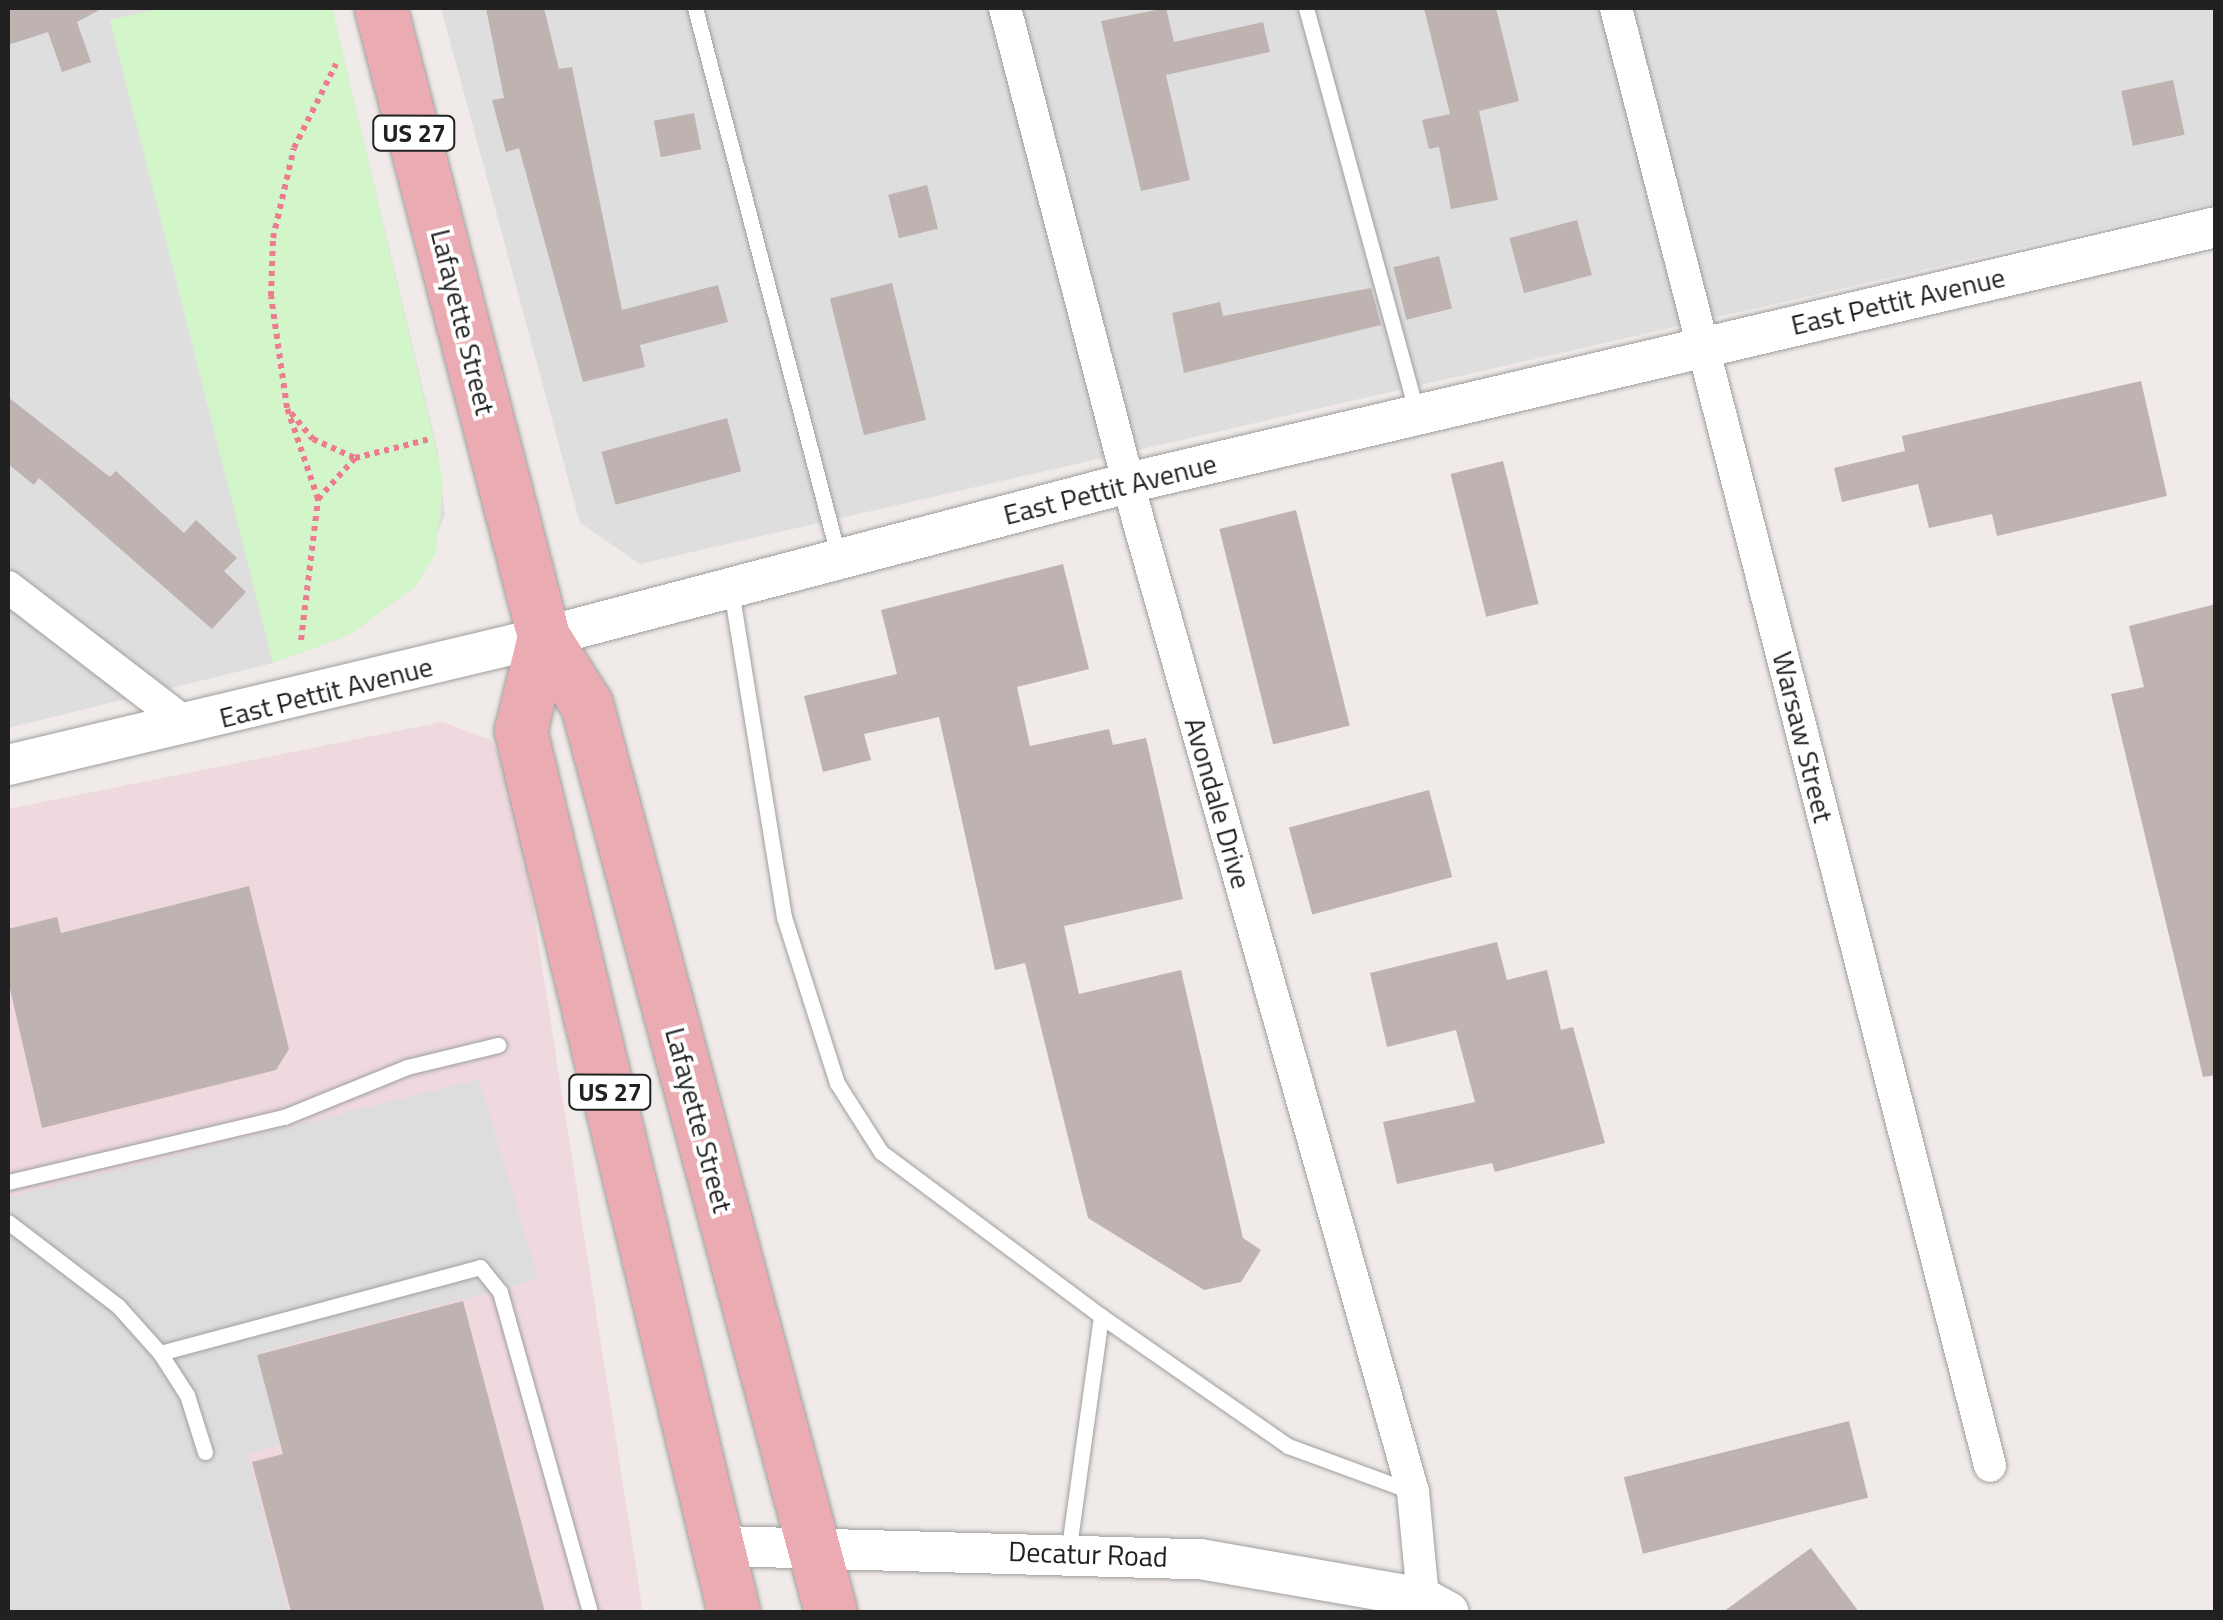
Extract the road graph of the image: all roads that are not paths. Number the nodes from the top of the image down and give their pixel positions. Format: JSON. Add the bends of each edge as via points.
{"nodes":[{"id":1,"x":381,"y":8,"type":"edge"},
{"id":2,"x":695,"y":8,"type":"edge"},
{"id":3,"x":1006,"y":8,"type":"edge"},
{"id":4,"x":1306,"y":8,"type":"edge"},
{"id":5,"x":1616,"y":8,"type":"edge"},
{"id":6,"x":2216,"y":227,"type":"edge"},
{"id":7,"x":1703,"y":346,"type":"junction"},
{"id":8,"x":1417,"y":414,"type":"junction"},
{"id":9,"x":1128,"y":483,"type":"junction"},
{"id":10,"x":839,"y":559,"type":"junction"},
{"id":11,"x":8,"y":587,"type":"edge"},
{"id":12,"x":730,"y":588,"type":"junction"},
{"id":13,"x":544,"y":638,"type":"junction"},
{"id":14,"x":190,"y":726,"type":"junction"},
{"id":15,"x":8,"y":765,"type":"edge"},
{"id":16,"x":498,"y":1045,"type":"dead end"},
{"id":17,"x":8,"y":1182,"type":"edge"},
{"id":18,"x":8,"y":1222,"type":"edge"},
{"id":19,"x":1101,"y":1316,"type":"junction"},
{"id":20,"x":160,"y":1353,"type":"junction"},
{"id":21,"x":205,"y":1452,"type":"dead end"},
{"id":22,"x":1990,"y":1466,"type":"dead end"},
{"id":23,"x":1413,"y":1492,"type":"junction"},
{"id":24,"x":814,"y":1543,"type":"junction"},
{"id":25,"x":722,"y":1546,"type":"junction"},
{"id":26,"x":1068,"y":1554,"type":"junction"},
{"id":27,"x":1435,"y":1605,"type":"edge"},
{"id":28,"x":590,"y":1612,"type":"edge"},
{"id":29,"x":734,"y":1612,"type":"edge"},
{"id":30,"x":830,"y":1612,"type":"edge"}],
"edges":[{"from":1,"to":13,"type":"highway","name":"Lafayette Street","number":"US 27"},
{"from":2,"to":10,"type":"lane"},
{"from":3,"to":9,"type":"street","name":"Avondale Drive"},
{"from":4,"to":8,"type":"lane"},
{"from":5,"to":7,"type":"street","name":"Warsaw Street"},
{"from":6,"to":7,"type":"street","name":"East Pettit Avenue"},
{"from":7,"to":8,"type":"street","name":"East Pettit Avenue"},
{"from":7,"to":22,"type":"street","name":"Warsaw Street"},
{"from":8,"to":9,"type":"street","name":"East Pettit Avenue"},
{"from":9,"to":10,"type":"street","name":"East Pettit Avenue"},
{"from":9,"to":23,"type":"street","name":"Avondale Drive"},
{"from":10,"to":12,"type":"street","name":"East Pettit Avenue"},
{"from":11,"to":14,"type":"street"},
{"from":12,"to":13,"type":"street","name":"East Pettit Avenue"},
{"from":12,"to":19,"type":"lane","via":[[784,917],[837,1083],[881,1152]]},
{"from":13,"to":14,"type":"street","name":"East Pettit Avenue"},
{"from":13,"to":24,"type":"highway","name":"Lafayette Street","number":"US 27","via":[[587,705]]},
{"from":13,"to":25,"type":"highway","name":"Lafayette Street","number":"US 27","via":[[521,731]]},
{"from":14,"to":15,"type":"street","name":"East Pettit Avenue"},
{"from":16,"to":17,"type":"lane","via":[[407,1067],[284,1117]]},
{"from":18,"to":20,"type":"lane","via":[[118,1306]]},
{"from":19,"to":23,"type":"lane","via":[[1288,1446]]},
{"from":19,"to":26,"type":"lane"},
{"from":20,"to":21,"type":"lane","via":[[187,1396]]},
{"from":20,"to":28,"type":"lane","via":[[480,1268],[500,1292]]},
{"from":23,"to":27,"type":"street","name":"Avondale Drive"},
{"from":24,"to":25,"type":"street","name":"Decatur Road"},
{"from":24,"to":26,"type":"street","name":"Decatur Road"},
{"from":24,"to":30,"type":"highway","name":"Lafayette Street","number":"US 27"},
{"from":25,"to":29,"type":"highway","name":"Lafayette Street","number":"US 27"},
{"from":26,"to":27,"type":"street","name":"Decatur Road","via":[[1200,1559]]}]}
